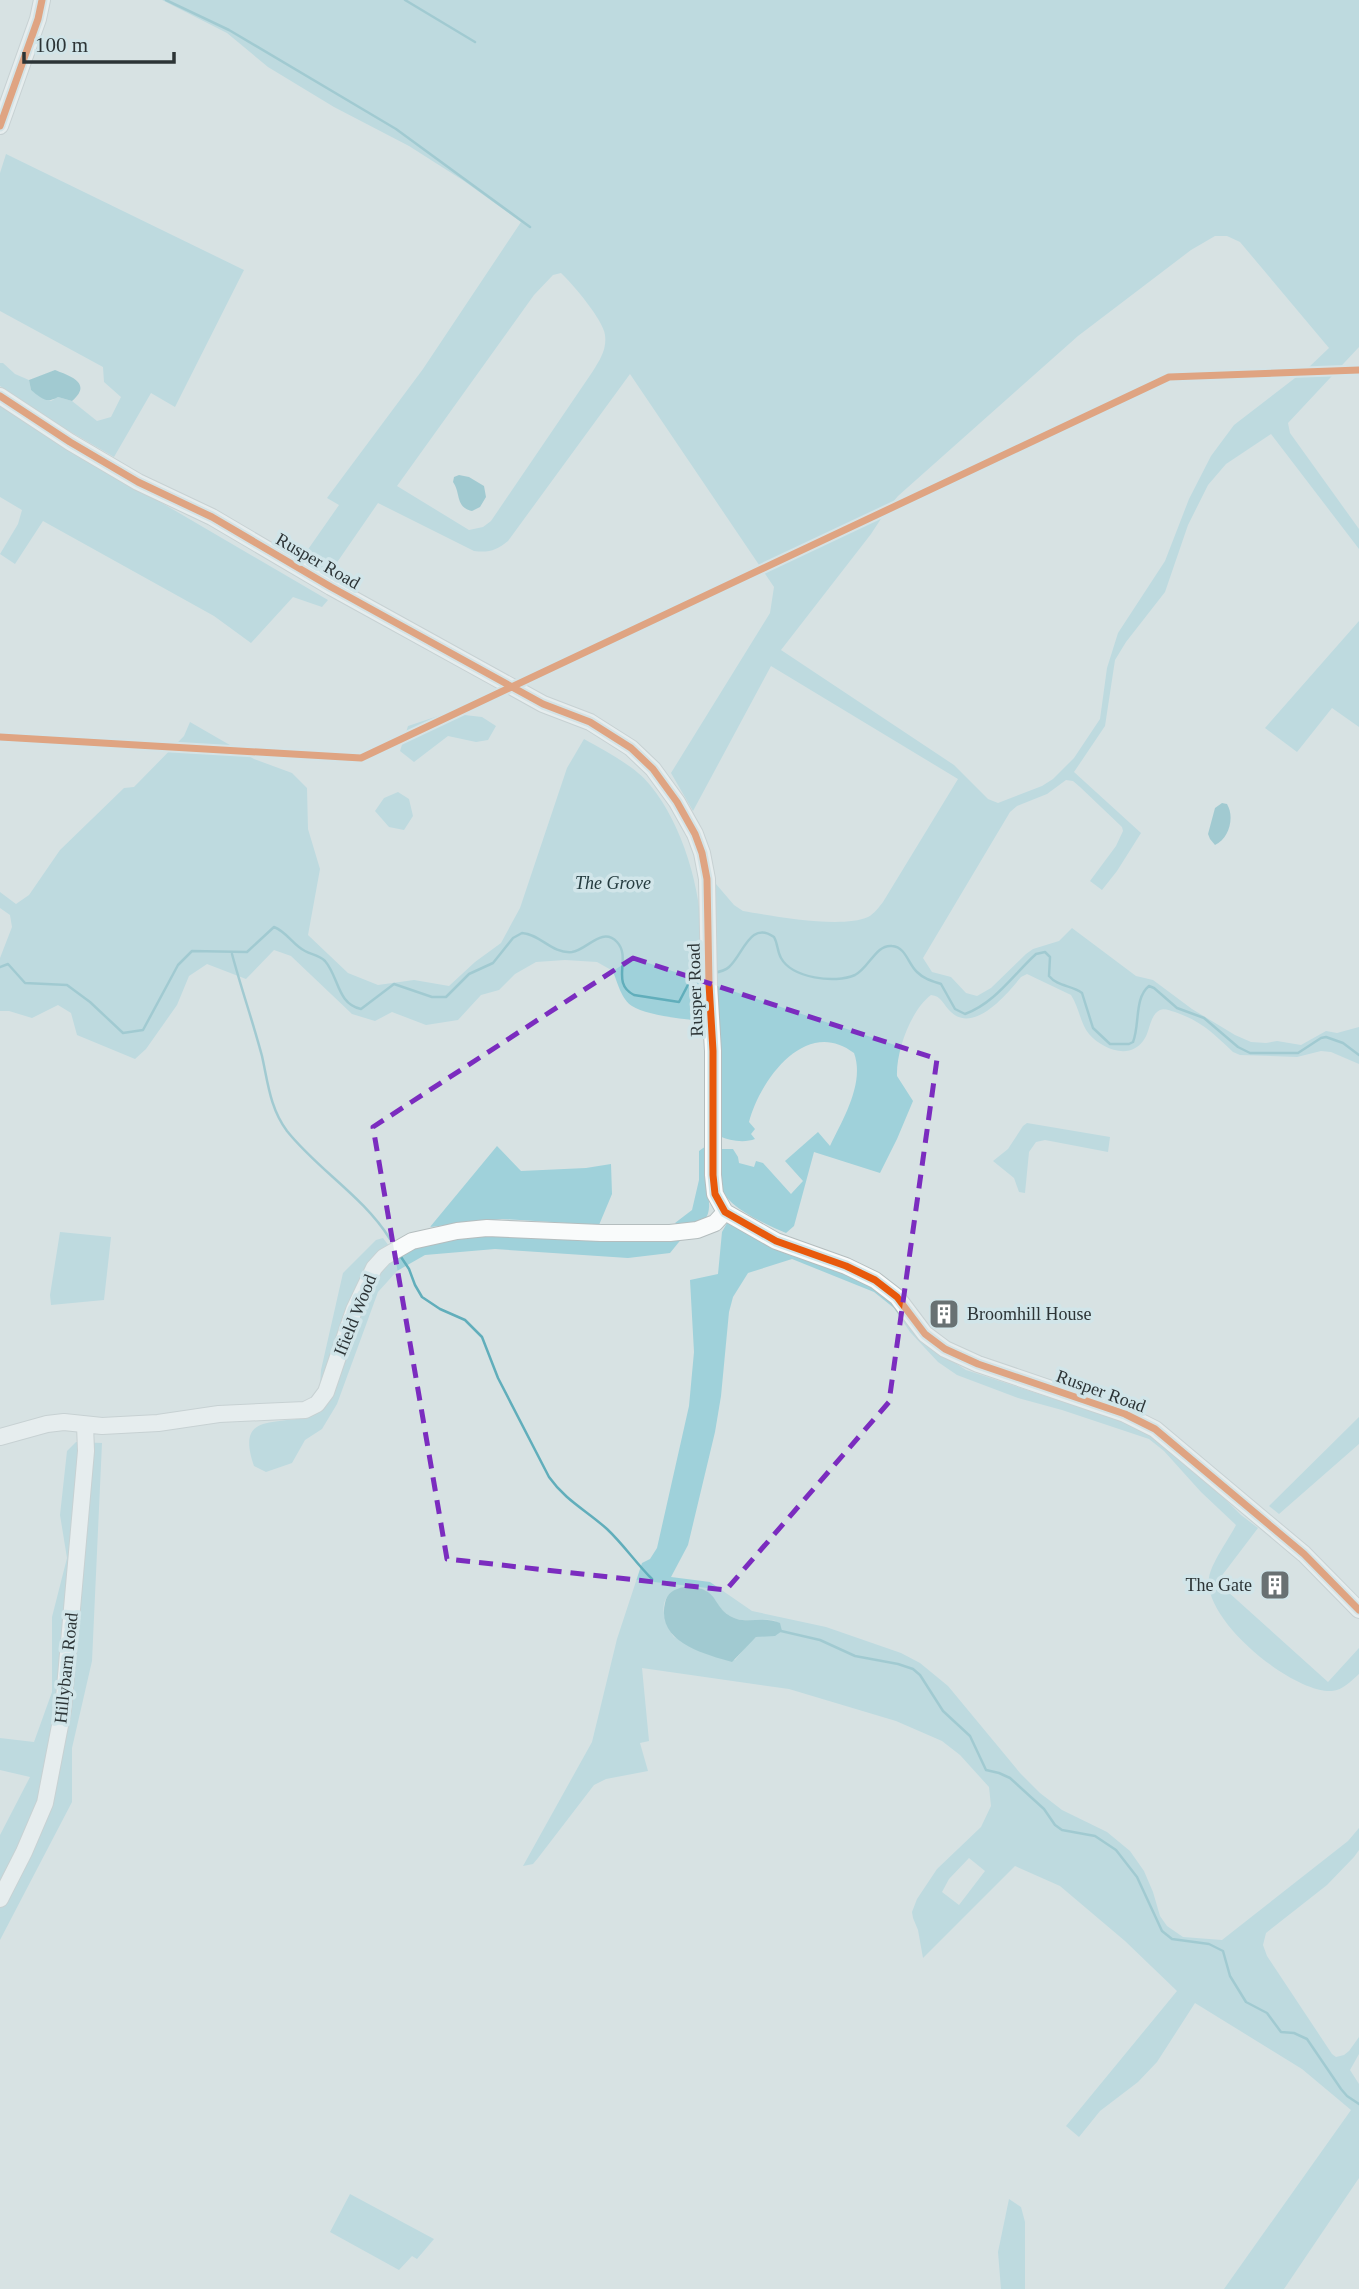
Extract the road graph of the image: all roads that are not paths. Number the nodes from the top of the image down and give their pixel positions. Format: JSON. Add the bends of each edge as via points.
{"nodes":[{"id":1,"x":42,"y":0,"type":"edge"},
{"id":2,"x":0,"y":126,"type":"edge"},
{"id":3,"x":0,"y":396,"type":"edge"},
{"id":4,"x":725,"y":1212,"type":"junction"},
{"id":5,"x":85,"y":1425,"type":"junction"},
{"id":6,"x":0,"y":1437,"type":"edge"},
{"id":7,"x":1359,"y":1610,"type":"edge"},
{"id":8,"x":0,"y":1899,"type":"edge"}],
"edges":[{"from":1,"to":2,"type":"street"},
{"from":3,"to":4,"type":"street","name":"Rusper Road","via":[[138,482],[212,517],[543,704],[590,722],[631,748],[663,782],[698,842],[705,869],[713,1175],[715,1194]]},
{"from":4,"to":5,"type":"street","name":"Ifield Wood","via":[[715,1223],[698,1230],[670,1233],[487,1228],[412,1241],[374,1268],[326,1392],[317,1404],[305,1410]]},
{"from":4,"to":7,"type":"street","name":"Rusper Road","via":[[776,1241],[875,1280],[897,1297],[929,1337],[956,1355],[1156,1429],[1304,1554]]},
{"from":5,"to":6,"type":"street","name":"Ifield Wood","via":[[47,1424]]},
{"from":5,"to":8,"type":"street","name":"Hillybarn Road","via":[[63,1710],[45,1804]]}]}
